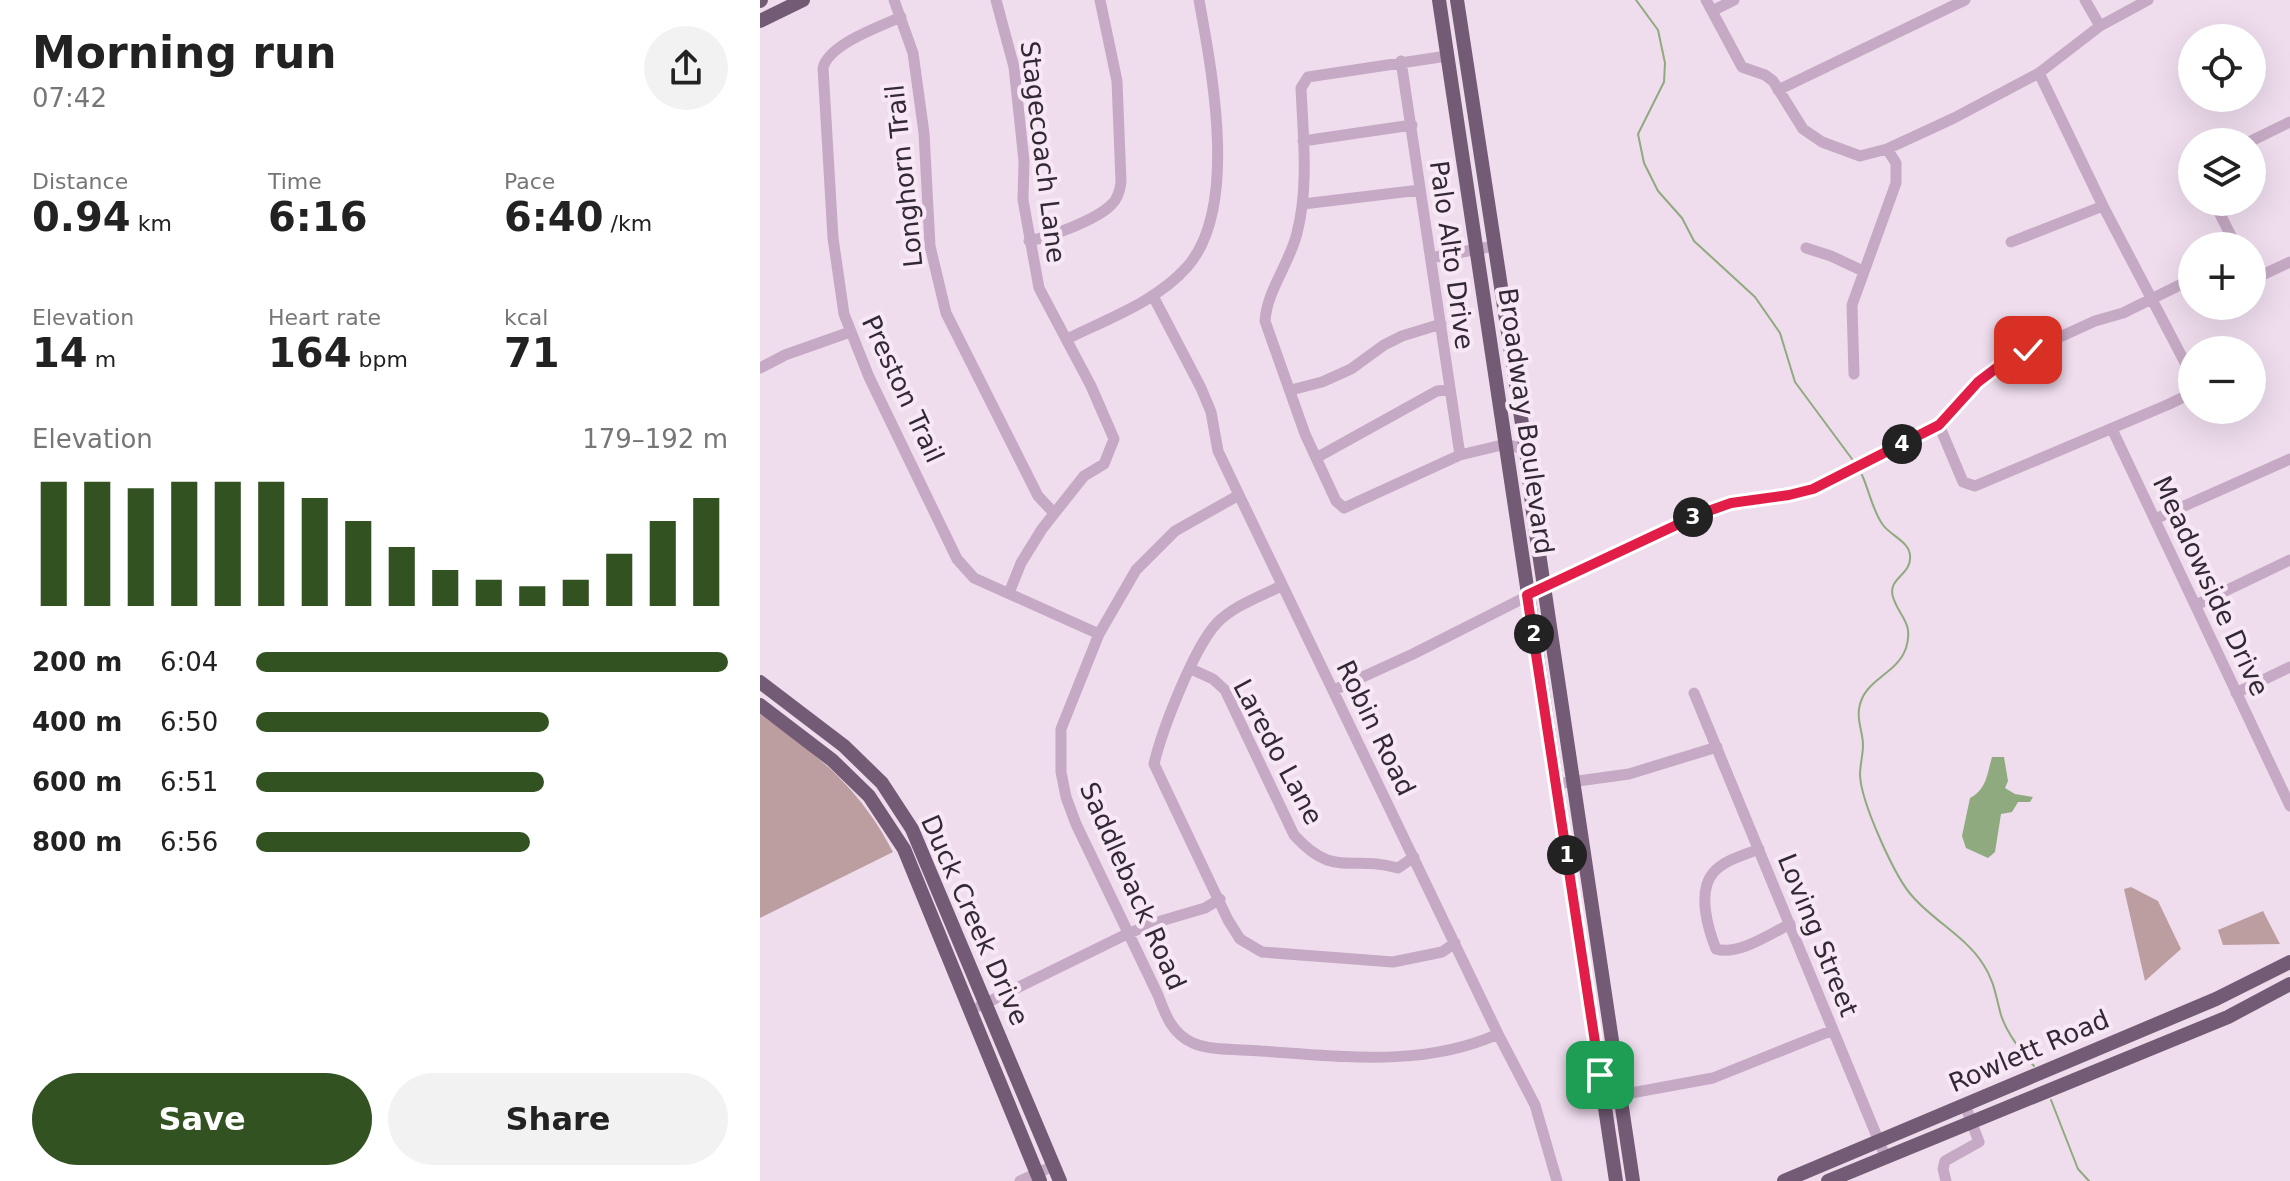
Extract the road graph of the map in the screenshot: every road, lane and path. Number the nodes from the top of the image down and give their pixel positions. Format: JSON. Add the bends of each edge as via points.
{"nodes":[{"id":1,"x":803,"y":0,"type":"edge"},
{"id":2,"x":894,"y":0,"type":"edge"},
{"id":3,"x":996,"y":0,"type":"edge"},
{"id":4,"x":1100,"y":0,"type":"edge"},
{"id":5,"x":1199,"y":0,"type":"edge"},
{"id":6,"x":1439,"y":0,"type":"edge"},
{"id":7,"x":1457,"y":0,"type":"edge"},
{"id":8,"x":1734,"y":0,"type":"edge"},
{"id":9,"x":1965,"y":0,"type":"edge"},
{"id":10,"x":2085,"y":0,"type":"edge"},
{"id":11,"x":2148,"y":0,"type":"edge"},
{"id":12,"x":1709,"y":6,"type":"edge"},
{"id":13,"x":901,"y":17,"type":"junction"},
{"id":14,"x":760,"y":21,"type":"edge"},
{"id":15,"x":2100,"y":26,"type":"junction"},
{"id":16,"x":1447,"y":56,"type":"junction"},
{"id":17,"x":1401,"y":61,"type":"junction"},
{"id":18,"x":2039,"y":73,"type":"junction"},
{"id":19,"x":1778,"y":90,"type":"junction"},
{"id":20,"x":1412,"y":125,"type":"junction"},
{"id":21,"x":2289,"y":125,"type":"edge"},
{"id":22,"x":2266,"y":135,"type":"edge"},
{"id":23,"x":1303,"y":141,"type":"junction"},
{"id":24,"x":1887,"y":149,"type":"junction"},
{"id":25,"x":1420,"y":190,"type":"junction"},
{"id":26,"x":1303,"y":204,"type":"junction"},
{"id":27,"x":2103,"y":206,"type":"junction"},
{"id":28,"x":1029,"y":241,"type":"junction"},
{"id":29,"x":2011,"y":242,"type":"dead end"},
{"id":30,"x":1494,"y":246,"type":"junction"},
{"id":31,"x":1806,"y":248,"type":"dead end"},
{"id":32,"x":1477,"y":249,"type":"junction"},
{"id":33,"x":1431,"y":258,"type":"junction"},
{"id":34,"x":2290,"y":262,"type":"edge"},
{"id":35,"x":1863,"y":271,"type":"junction"},
{"id":36,"x":2266,"y":273,"type":"edge"},
{"id":37,"x":2178,"y":286,"type":"edge"},
{"id":38,"x":1153,"y":296,"type":"junction"},
{"id":39,"x":2153,"y":299,"type":"junction"},
{"id":40,"x":1441,"y":324,"type":"junction"},
{"id":41,"x":850,"y":332,"type":"junction"},
{"id":42,"x":1067,"y":339,"type":"junction"},
{"id":43,"x":2178,"y":348,"type":"edge"},
{"id":44,"x":760,"y":368,"type":"edge"},
{"id":45,"x":1854,"y":374,"type":"dead end"},
{"id":46,"x":1291,"y":390,"type":"junction"},
{"id":47,"x":1449,"y":390,"type":"junction"},
{"id":48,"x":2178,"y":400,"type":"edge"},
{"id":49,"x":1939,"y":425,"type":"junction"},
{"id":50,"x":2112,"y":429,"type":"junction"},
{"id":51,"x":1506,"y":444,"type":"junction"},
{"id":52,"x":1526,"y":450,"type":"junction"},
{"id":53,"x":1460,"y":455,"type":"junction"},
{"id":54,"x":1316,"y":458,"type":"junction"},
{"id":55,"x":2290,"y":459,"type":"edge"},
{"id":56,"x":1239,"y":495,"type":"junction"},
{"id":57,"x":1054,"y":513,"type":"junction"},
{"id":58,"x":2155,"y":519,"type":"junction"},
{"id":59,"x":2290,"y":560,"type":"edge"},
{"id":60,"x":1281,"y":586,"type":"junction"},
{"id":61,"x":1545,"y":587,"type":"junction"},
{"id":62,"x":1009,"y":593,"type":"junction"},
{"id":63,"x":1527,"y":595,"type":"junction"},
{"id":64,"x":2196,"y":605,"type":"junction"},
{"id":65,"x":1099,"y":634,"type":"junction"},
{"id":66,"x":2290,"y":667,"type":"edge"},
{"id":67,"x":1191,"y":669,"type":"junction"},
{"id":68,"x":760,"y":682,"type":"edge"},
{"id":69,"x":1334,"y":690,"type":"junction"},
{"id":70,"x":1694,"y":693,"type":"dead end"},
{"id":71,"x":2236,"y":693,"type":"junction"},
{"id":72,"x":760,"y":705,"type":"edge"},
{"id":73,"x":844,"y":746,"type":"junction"},
{"id":74,"x":1717,"y":747,"type":"junction"},
{"id":75,"x":832,"y":760,"type":"junction"},
{"id":76,"x":1574,"y":782,"type":"junction"},
{"id":77,"x":2285,"y":783,"type":"edge"},
{"id":78,"x":1556,"y":784,"type":"junction"},
{"id":79,"x":2290,"y":806,"type":"edge"},
{"id":80,"x":1759,"y":849,"type":"junction"},
{"id":81,"x":1414,"y":857,"type":"junction"},
{"id":82,"x":928,"y":865,"type":"junction"},
{"id":83,"x":914,"y":873,"type":"junction"},
{"id":84,"x":1220,"y":899,"type":"junction"},
{"id":85,"x":1790,"y":924,"type":"junction"},
{"id":86,"x":1127,"y":934,"type":"junction"},
{"id":87,"x":1455,"y":943,"type":"junction"},
{"id":88,"x":2290,"y":962,"type":"edge"},
{"id":89,"x":2290,"y":984,"type":"edge"},
{"id":90,"x":1605,"y":986,"type":"junction"},
{"id":91,"x":1587,"y":988,"type":"junction"},
{"id":92,"x":986,"y":1002,"type":"junction"},
{"id":93,"x":972,"y":1010,"type":"junction"},
{"id":94,"x":2153,"y":1025,"type":"junction"},
{"id":95,"x":1833,"y":1030,"type":"junction"},
{"id":96,"x":1498,"y":1034,"type":"junction"},
{"id":97,"x":2161,"y":1045,"type":"junction"},
{"id":98,"x":1621,"y":1095,"type":"junction"},
{"id":99,"x":1604,"y":1098,"type":"junction"},
{"id":100,"x":1965,"y":1105,"type":"junction"},
{"id":101,"x":1971,"y":1122,"type":"junction"},
{"id":102,"x":1878,"y":1139,"type":"junction"},
{"id":103,"x":1885,"y":1156,"type":"junction"},
{"id":104,"x":1053,"y":1166,"type":"junction"},
{"id":105,"x":1038,"y":1177,"type":"edge"},
{"id":106,"x":1020,"y":1181,"type":"edge"},
{"id":107,"x":1060,"y":1181,"type":"edge"},
{"id":108,"x":1557,"y":1181,"type":"edge"},
{"id":109,"x":1616,"y":1181,"type":"edge"},
{"id":110,"x":1633,"y":1181,"type":"edge"},
{"id":111,"x":1784,"y":1181,"type":"edge"},
{"id":112,"x":1828,"y":1181,"type":"edge"},
{"id":113,"x":1946,"y":1181,"type":"edge"}],
"edges":[{"from":1,"to":14,"type":"main road"},
{"from":2,"to":13,"type":"street","name":"Longhorn Trail"},
{"from":3,"to":28,"type":"street","name":"Stagecoach Lane","via":[[1014,67]]},
{"from":4,"to":28,"type":"street","via":[[1117,81],[1119,194],[1111,206],[1094,215]]},
{"from":5,"to":38,"type":"street","via":[[1211,62],[1217,195],[1204,239],[1187,267]]},
{"from":6,"to":16,"type":"main road","name":"Broadway Boulevard"},
{"from":7,"to":30,"type":"main road","name":"Broadway Boulevard"},
{"from":8,"to":12,"type":"street"},
{"from":9,"to":19,"type":"street"},
{"from":10,"to":15,"type":"street"},
{"from":11,"to":15,"type":"street"},
{"from":12,"to":19,"type":"street","via":[[1742,67],[1765,75]]},
{"from":13,"to":41,"type":"street","name":"Preston Trail","via":[[837,48],[823,68],[833,238]]},
{"from":13,"to":57,"type":"street","name":"Longhorn Trail","via":[[913,53],[930,246],[946,313],[1038,496]]},
{"from":15,"to":18,"type":"street"},
{"from":16,"to":17,"type":"street"},
{"from":16,"to":32,"type":"main road","name":"Broadway Boulevard"},
{"from":17,"to":20,"type":"street","name":"Palo Alto Drive"},
{"from":17,"to":23,"type":"street","via":[[1308,77],[1301,88]]},
{"from":18,"to":24,"type":"street"},
{"from":18,"to":27,"type":"street"},
{"from":19,"to":24,"type":"street","via":[[1803,129],[1822,142],[1860,156]]},
{"from":20,"to":23,"type":"street"},
{"from":20,"to":25,"type":"street","name":"Palo Alto Drive"},
{"from":21,"to":22,"type":"street"},
{"from":23,"to":26,"type":"street"},
{"from":24,"to":35,"type":"street","via":[[1896,163],[1896,183]]},
{"from":25,"to":26,"type":"street"},
{"from":25,"to":33,"type":"street","name":"Palo Alto Drive"},
{"from":26,"to":46,"type":"street","via":[[1265,321]]},
{"from":27,"to":29,"type":"street"},
{"from":27,"to":39,"type":"street"},
{"from":28,"to":42,"type":"street","name":"Stagecoach Lane","via":[[1039,288]]},
{"from":30,"to":32,"type":"street"},
{"from":30,"to":52,"type":"main road","name":"Broadway Boulevard"},
{"from":31,"to":35,"type":"street"},
{"from":32,"to":33,"type":"street"},
{"from":32,"to":51,"type":"main road","name":"Broadway Boulevard"},
{"from":33,"to":40,"type":"street","name":"Palo Alto Drive"},
{"from":34,"to":36,"type":"street"},
{"from":35,"to":45,"type":"street","via":[[1852,305]]},
{"from":37,"to":39,"type":"street"},
{"from":38,"to":42,"type":"street"},
{"from":38,"to":56,"type":"street","name":"Robin Road","via":[[1206,400],[1218,451]]},
{"from":39,"to":43,"type":"street"},
{"from":39,"to":49,"type":"street","via":[[2003,363]]},
{"from":40,"to":46,"type":"street","via":[[1402,336],[1322,382]]},
{"from":40,"to":47,"type":"street","name":"Palo Alto Drive"},
{"from":41,"to":44,"type":"street"},
{"from":41,"to":62,"type":"street","name":"Preston Trail","via":[[957,559],[974,578]]},
{"from":42,"to":57,"type":"street","name":"Stagecoach Lane","via":[[1114,439],[1104,464],[1084,476]]},
{"from":46,"to":54,"type":"street"},
{"from":47,"to":53,"type":"street","name":"Palo Alto Drive"},
{"from":47,"to":54,"type":"street","via":[[1423,398]]},
{"from":48,"to":50,"type":"street"},
{"from":49,"to":50,"type":"street","via":[[1963,482],[1975,486]]},
{"from":49,"to":61,"type":"street","via":[[1813,489],[1731,503],[1700,514]]},
{"from":50,"to":58,"type":"street","name":"Meadowside Drive"},
{"from":51,"to":52,"type":"street"},
{"from":51,"to":53,"type":"street"},
{"from":51,"to":63,"type":"main road","name":"Broadway Boulevard"},
{"from":52,"to":61,"type":"main road","name":"Broadway Boulevard"},
{"from":53,"to":54,"type":"street","via":[[1344,508]]},
{"from":55,"to":58,"type":"street"},
{"from":56,"to":60,"type":"street","name":"Robin Road"},
{"from":56,"to":65,"type":"street","name":"Saddleback Road","via":[[1175,531],[1136,570]]},
{"from":57,"to":62,"type":"street","name":"Stagecoach Lane","via":[[1021,563]]},
{"from":58,"to":64,"type":"street","name":"Meadowside Drive"},
{"from":59,"to":64,"type":"street"},
{"from":60,"to":67,"type":"street","via":[[1218,621]]},
{"from":60,"to":69,"type":"street","name":"Robin Road"},
{"from":61,"to":63,"type":"street"},
{"from":61,"to":76,"type":"main road","name":"Broadway Boulevard"},
{"from":62,"to":65,"type":"street","name":"Preston Trail"},
{"from":63,"to":69,"type":"street"},
{"from":63,"to":78,"type":"main road","name":"Broadway Boulevard"},
{"from":64,"to":71,"type":"street","name":"Meadowside Drive"},
{"from":65,"to":86,"type":"street","name":"Saddleback Road","via":[[1061,729],[1061,772],[1076,824]]},
{"from":66,"to":71,"type":"street"},
{"from":67,"to":81,"type":"street","name":"Laredo Lane","via":[[1225,690],[1294,835],[1309,852],[1325,861],[1398,868]]},
{"from":67,"to":84,"type":"street","via":[[1154,764]]},
{"from":68,"to":73,"type":"main road","name":"Duck Creek Drive"},
{"from":69,"to":81,"type":"street","name":"Robin Road"},
{"from":70,"to":74,"type":"street","name":"Loving Street"},
{"from":71,"to":77,"type":"street","name":"Meadowside Drive"},
{"from":72,"to":75,"type":"main road","name":"Duck Creek Drive"},
{"from":73,"to":75,"type":"main road"},
{"from":73,"to":82,"type":"main road","name":"Duck Creek Drive","via":[[882,783]]},
{"from":74,"to":76,"type":"street","via":[[1629,774]]},
{"from":74,"to":80,"type":"street","name":"Loving Street"},
{"from":75,"to":83,"type":"main road","name":"Duck Creek Drive","via":[[869,796]]},
{"from":76,"to":78,"type":"street"},
{"from":76,"to":90,"type":"main road","name":"Broadway Boulevard"},
{"from":77,"to":79,"type":"street","name":"Meadowside Drive"},
{"from":78,"to":91,"type":"main road","name":"Broadway Boulevard"},
{"from":80,"to":85,"type":"street","name":"Loving Street"},
{"from":80,"to":85,"type":"street","via":[[1729,861],[1706,886],[1716,949],[1725,952],[1755,942]]},
{"from":81,"to":87,"type":"street","name":"Robin Road"},
{"from":82,"to":83,"type":"main road"},
{"from":82,"to":92,"type":"main road","name":"Duck Creek Drive"},
{"from":83,"to":93,"type":"main road","name":"Duck Creek Drive"},
{"from":84,"to":86,"type":"street"},
{"from":84,"to":87,"type":"street","via":[[1240,939],[1262,952],[1393,962],[1442,952]]},
{"from":85,"to":95,"type":"street","name":"Loving Street"},
{"from":86,"to":92,"type":"street"},
{"from":86,"to":96,"type":"street","name":"Saddleback Road","via":[[1166,1019],[1193,1044],[1384,1058],[1431,1055]]},
{"from":87,"to":96,"type":"street","name":"Robin Road"},
{"from":88,"to":94,"type":"main road","name":"Rowlett Road"},
{"from":89,"to":97,"type":"main road","name":"Rowlett Road"},
{"from":90,"to":91,"type":"main road"},
{"from":90,"to":98,"type":"main road","name":"Broadway Boulevard"},
{"from":91,"to":99,"type":"main road","name":"Broadway Boulevard"},
{"from":92,"to":93,"type":"street"},
{"from":92,"to":104,"type":"main road","name":"Duck Creek Drive"},
{"from":93,"to":105,"type":"main road","name":"Duck Creek Drive"},
{"from":94,"to":97,"type":"main road"},
{"from":94,"to":100,"type":"main road","name":"Rowlett Road"},
{"from":95,"to":98,"type":"street","via":[[1713,1078]]},
{"from":95,"to":102,"type":"street","name":"Loving Street"},
{"from":96,"to":108,"type":"street","name":"Robin Road","via":[[1535,1105]]},
{"from":97,"to":101,"type":"main road","name":"Rowlett Road"},
{"from":98,"to":99,"type":"street"},
{"from":98,"to":110,"type":"main road","name":"Broadway Boulevard"},
{"from":99,"to":109,"type":"main road","name":"Broadway Boulevard"},
{"from":100,"to":101,"type":"street"},
{"from":100,"to":102,"type":"main road","name":"Rowlett Road"},
{"from":101,"to":103,"type":"main road","name":"Rowlett Road"},
{"from":101,"to":113,"type":"street","via":[[1979,1142],[1945,1161]]},
{"from":102,"to":103,"type":"street","name":"Loving Street"},
{"from":102,"to":111,"type":"main road","name":"Rowlett Road"},
{"from":103,"to":112,"type":"main road","name":"Rowlett Road"},
{"from":104,"to":105,"type":"street"},
{"from":104,"to":107,"type":"main road","name":"Duck Creek Drive"},
{"from":105,"to":106,"type":"street"}]}
